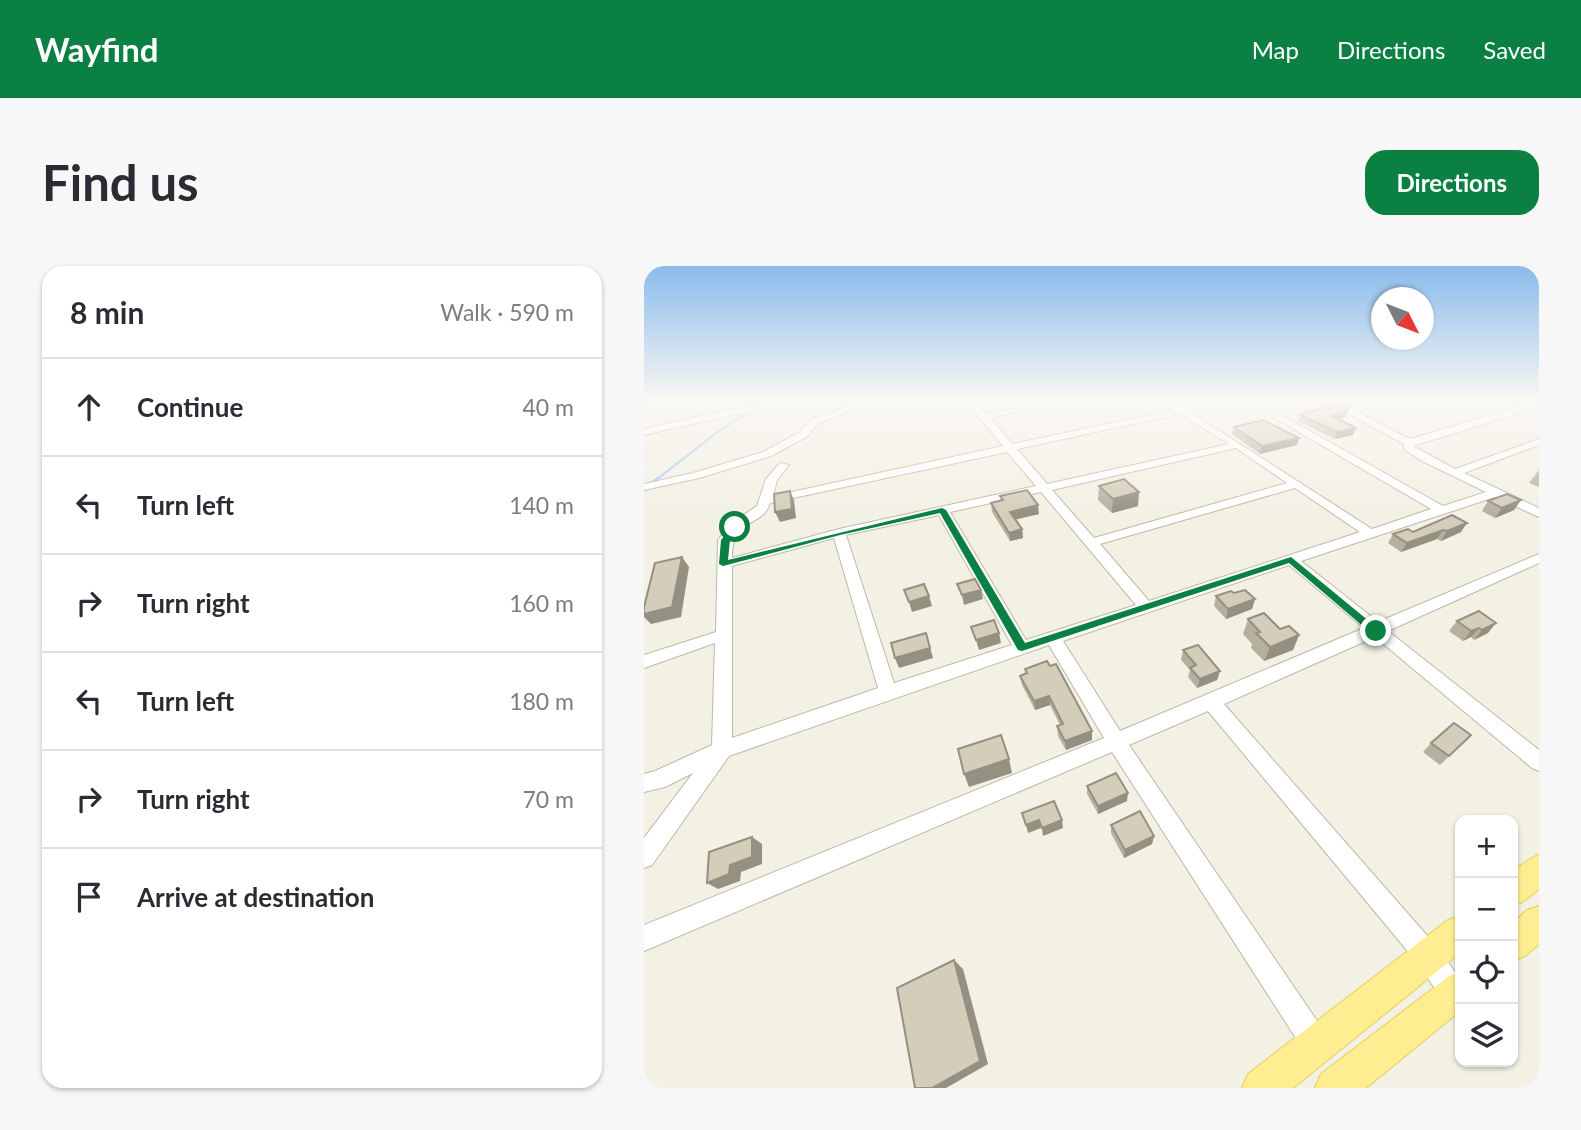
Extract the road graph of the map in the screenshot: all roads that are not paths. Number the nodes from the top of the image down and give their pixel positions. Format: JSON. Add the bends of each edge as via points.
{"nodes":[{"id":1,"x":798,"y":437,"type":"edge"},
{"id":2,"x":1001,"y":437,"type":"edge"},
{"id":3,"x":1059,"y":437,"type":"edge"},
{"id":4,"x":1225,"y":437,"type":"edge"},
{"id":5,"x":1313,"y":437,"type":"edge"},
{"id":6,"x":1399,"y":437,"type":"edge"},
{"id":7,"x":1429,"y":437,"type":"edge"},
{"id":8,"x":1539,"y":442,"type":"edge"},
{"id":9,"x":1409,"y":443,"type":"junction"},
{"id":10,"x":1238,"y":445,"type":"junction"},
{"id":11,"x":1010,"y":448,"type":"junction"},
{"id":12,"x":784,"y":465,"type":"dead end"},
{"id":13,"x":1452,"y":473,"type":"junction"},
{"id":14,"x":1296,"y":484,"type":"junction"},
{"id":15,"x":644,"y":487,"type":"edge"},
{"id":16,"x":1043,"y":488,"type":"junction"},
{"id":17,"x":1494,"y":493,"type":"junction"},
{"id":18,"x":765,"y":501,"type":"junction"},
{"id":19,"x":942,"y":510,"type":"junction"},
{"id":20,"x":1441,"y":510,"type":"junction"},
{"id":21,"x":1539,"y":513,"type":"edge"},
{"id":22,"x":839,"y":533,"type":"junction"},
{"id":23,"x":1370,"y":533,"type":"junction"},
{"id":24,"x":1090,"y":542,"type":"junction"},
{"id":25,"x":1539,"y":558,"type":"edge"},
{"id":26,"x":1291,"y":560,"type":"junction"},
{"id":27,"x":723,"y":564,"type":"junction"},
{"id":28,"x":1144,"y":606,"type":"junction"},
{"id":29,"x":1376,"y":631,"type":"junction"},
{"id":30,"x":724,"y":635,"type":"junction"},
{"id":31,"x":1053,"y":638,"type":"junction"},
{"id":32,"x":1022,"y":648,"type":"junction"},
{"id":33,"x":644,"y":662,"type":"edge"},
{"id":34,"x":888,"y":692,"type":"junction"},
{"id":35,"x":1211,"y":702,"type":"junction"},
{"id":36,"x":1116,"y":741,"type":"junction"},
{"id":37,"x":722,"y":750,"type":"junction"},
{"id":38,"x":1539,"y":762,"type":"edge"},
{"id":39,"x":644,"y":783,"type":"edge"},
{"id":40,"x":644,"y":857,"type":"edge"},
{"id":41,"x":1539,"y":869,"type":"edge"},
{"id":42,"x":1518,"y":886,"type":"edge"},
{"id":43,"x":1539,"y":922,"type":"edge"},
{"id":44,"x":1455,"y":936,"type":"edge"},
{"id":45,"x":644,"y":938,"type":"edge"},
{"id":46,"x":1517,"y":941,"type":"edge"},
{"id":47,"x":1429,"y":957,"type":"junction"},
{"id":48,"x":1455,"y":989,"type":"edge"},
{"id":49,"x":1455,"y":993,"type":"edge"},
{"id":50,"x":1316,"y":1044,"type":"junction"},
{"id":51,"x":1262,"y":1088,"type":"edge"},
{"id":52,"x":1335,"y":1088,"type":"edge"}],
"edges":[{"from":1,"to":15,"type":"street","via":[[767,454]]},
{"from":2,"to":11,"type":"street"},
{"from":3,"to":11,"type":"street"},
{"from":4,"to":10,"type":"street"},
{"from":5,"to":20,"type":"street"},
{"from":6,"to":9,"type":"street"},
{"from":7,"to":9,"type":"street"},
{"from":8,"to":13,"type":"street"},
{"from":9,"to":13,"type":"street","via":[[1416,453]]},
{"from":10,"to":14,"type":"street"},
{"from":10,"to":16,"type":"street"},
{"from":11,"to":16,"type":"street"},
{"from":11,"to":18,"type":"street"},
{"from":12,"to":18,"type":"street","via":[[772,479]]},
{"from":13,"to":17,"type":"street"},
{"from":14,"to":23,"type":"street"},
{"from":14,"to":24,"type":"street"},
{"from":16,"to":19,"type":"street"},
{"from":16,"to":24,"type":"street"},
{"from":17,"to":20,"type":"street"},
{"from":17,"to":21,"type":"street"},
{"from":18,"to":27,"type":"street","via":[[763,508],[729,534]]},
{"from":19,"to":22,"type":"street"},
{"from":19,"to":32,"type":"street"},
{"from":20,"to":23,"type":"street"},
{"from":22,"to":27,"type":"street"},
{"from":22,"to":34,"type":"street"},
{"from":23,"to":26,"type":"street"},
{"from":24,"to":28,"type":"street"},
{"from":25,"to":29,"type":"street"},
{"from":26,"to":28,"type":"street"},
{"from":26,"to":29,"type":"street"},
{"from":27,"to":30,"type":"street"},
{"from":28,"to":31,"type":"street"},
{"from":29,"to":35,"type":"street"},
{"from":29,"to":38,"type":"street"},
{"from":30,"to":33,"type":"street"},
{"from":30,"to":37,"type":"street"},
{"from":31,"to":32,"type":"street"},
{"from":31,"to":36,"type":"street"},
{"from":32,"to":34,"type":"street"},
{"from":34,"to":37,"type":"street"},
{"from":35,"to":36,"type":"street"},
{"from":35,"to":47,"type":"street"},
{"from":36,"to":45,"type":"street"},
{"from":36,"to":50,"type":"street"},
{"from":37,"to":39,"type":"street"},
{"from":37,"to":40,"type":"street"},
{"from":41,"to":42,"type":"main road"},
{"from":43,"to":46,"type":"main road"},
{"from":44,"to":47,"type":"main road"},
{"from":47,"to":48,"type":"street"},
{"from":47,"to":50,"type":"main road"},
{"from":49,"to":52,"type":"main road"},
{"from":50,"to":51,"type":"main road"}]}
